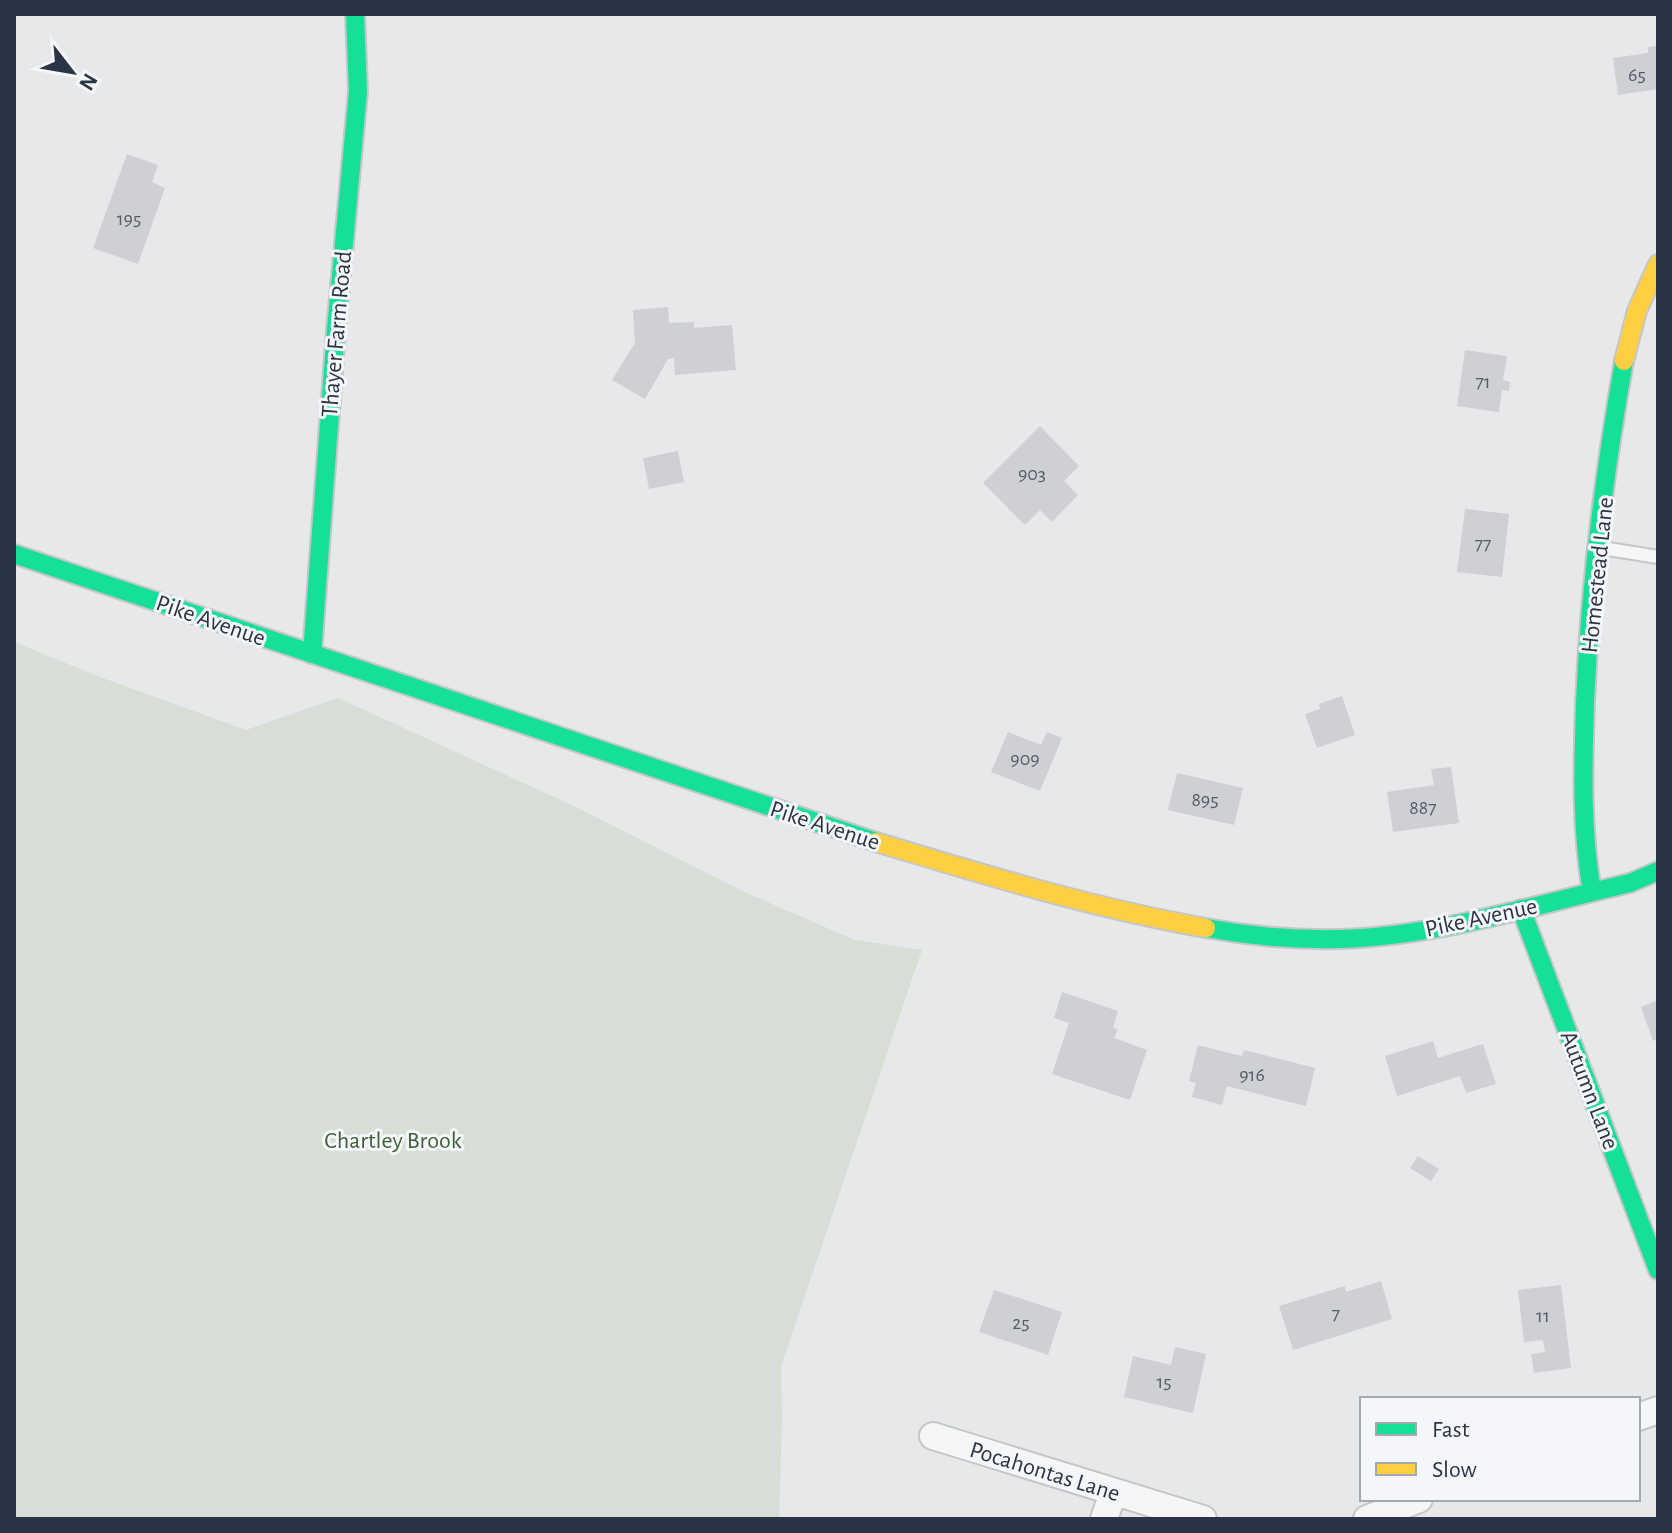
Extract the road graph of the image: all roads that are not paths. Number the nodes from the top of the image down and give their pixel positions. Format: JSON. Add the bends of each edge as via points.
{"nodes":[{"id":1,"x":355,"y":14,"type":"edge"},
{"id":2,"x":1658,"y":264,"type":"edge"},
{"id":3,"x":1598,"y":547,"type":"junction"},
{"id":4,"x":14,"y":554,"type":"edge"},
{"id":5,"x":1658,"y":557,"type":"edge"},
{"id":6,"x":312,"y":654,"type":"junction"},
{"id":7,"x":1658,"y":871,"type":"edge"},
{"id":8,"x":1592,"y":892,"type":"junction"},
{"id":9,"x":1521,"y":909,"type":"junction"},
{"id":10,"x":1658,"y":1270,"type":"edge"},
{"id":11,"x":933,"y":1436,"type":"dead end"},
{"id":12,"x":1113,"y":1493,"type":"junction"},
{"id":13,"x":1414,"y":1501,"type":"edge"},
{"id":14,"x":1104,"y":1519,"type":"edge"},
{"id":15,"x":1203,"y":1519,"type":"edge"},
{"id":16,"x":1367,"y":1519,"type":"edge"}],
"edges":[{"from":1,"to":6,"type":"street","name":"Thayer Farm Road","via":[[358,91]]},
{"from":2,"to":3,"type":"street","name":"Homestead Lane","via":[[1626,347]]},
{"from":3,"to":5,"type":"lane"},
{"from":3,"to":8,"type":"street","name":"Homestead Lane","via":[[1584,697],[1584,843]]},
{"from":4,"to":6,"type":"street","name":"Pike Avenue"},
{"from":6,"to":9,"type":"street","name":"Pike Avenue","via":[[848,834],[1159,920],[1244,935],[1341,939],[1438,928]]},
{"from":7,"to":8,"type":"street","name":"Pike Avenue"},
{"from":8,"to":9,"type":"street","name":"Pike Avenue"},
{"from":9,"to":10,"type":"street","name":"Autumn Lane"},
{"from":11,"to":12,"type":"street","name":"Pocahontas Lane"},
{"from":12,"to":14,"type":"street"},
{"from":12,"to":15,"type":"street","name":"Pocahontas Lane"},
{"from":13,"to":16,"type":"street"}]}
